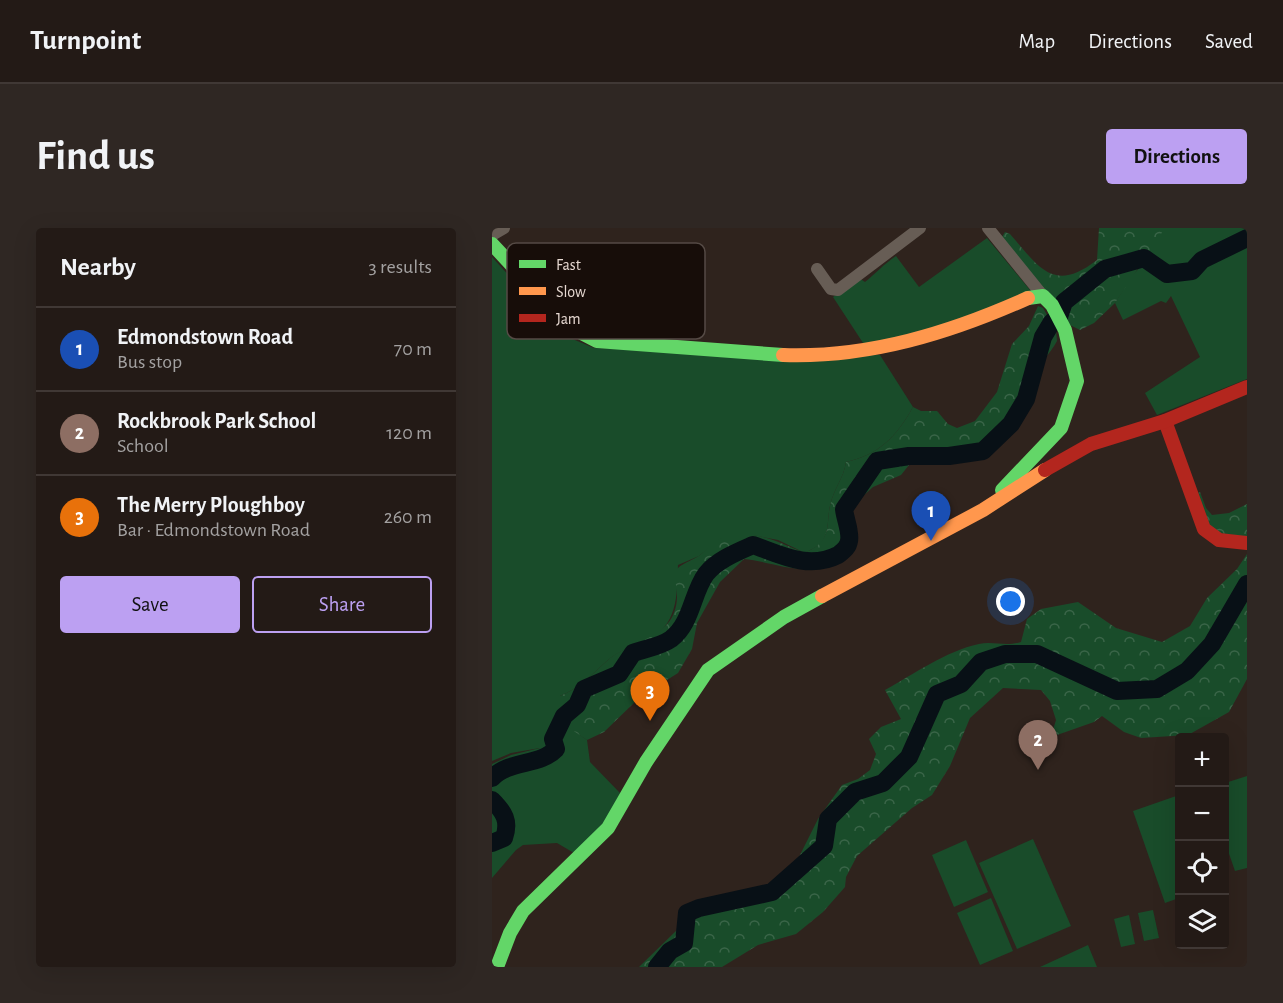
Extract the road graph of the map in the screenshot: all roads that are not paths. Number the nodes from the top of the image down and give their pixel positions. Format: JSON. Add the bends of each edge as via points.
{"nodes":[{"id":1,"x":504,"y":228,"type":"edge"},
{"id":2,"x":920,"y":228,"type":"edge"},
{"id":3,"x":988,"y":228,"type":"edge"},
{"id":4,"x":492,"y":236,"type":"edge"},
{"id":5,"x":492,"y":244,"type":"edge"},
{"id":6,"x":507,"y":260,"type":"edge"},
{"id":7,"x":817,"y":270,"type":"dead end"},
{"id":8,"x":1047,"y":301,"type":"junction"},
{"id":9,"x":592,"y":339,"type":"edge"},
{"id":10,"x":1247,"y":387,"type":"edge"},
{"id":11,"x":1165,"y":421,"type":"junction"},
{"id":12,"x":1002,"y":499,"type":"junction"},
{"id":13,"x":1245,"y":543,"type":"edge"},
{"id":14,"x":497,"y":967,"type":"edge"}],
"edges":[{"from":1,"to":4,"type":"street"},
{"from":2,"to":7,"type":"street","via":[[838,290],[831,289]]},
{"from":3,"to":8,"type":"street"},
{"from":5,"to":6,"type":"street"},
{"from":8,"to":9,"type":"street","via":[[1036,295],[943,333],[862,350],[789,355]]},
{"from":8,"to":12,"type":"street","via":[[1065,330],[1077,381],[1061,428],[1003,487]]},
{"from":10,"to":11,"type":"street"},
{"from":11,"to":12,"type":"street","via":[[1091,444]]},
{"from":11,"to":13,"type":"street","via":[[1202,528],[1214,540]]},
{"from":12,"to":14,"type":"street","via":[[784,617],[708,670],[646,762],[608,828],[523,911]]}]}
